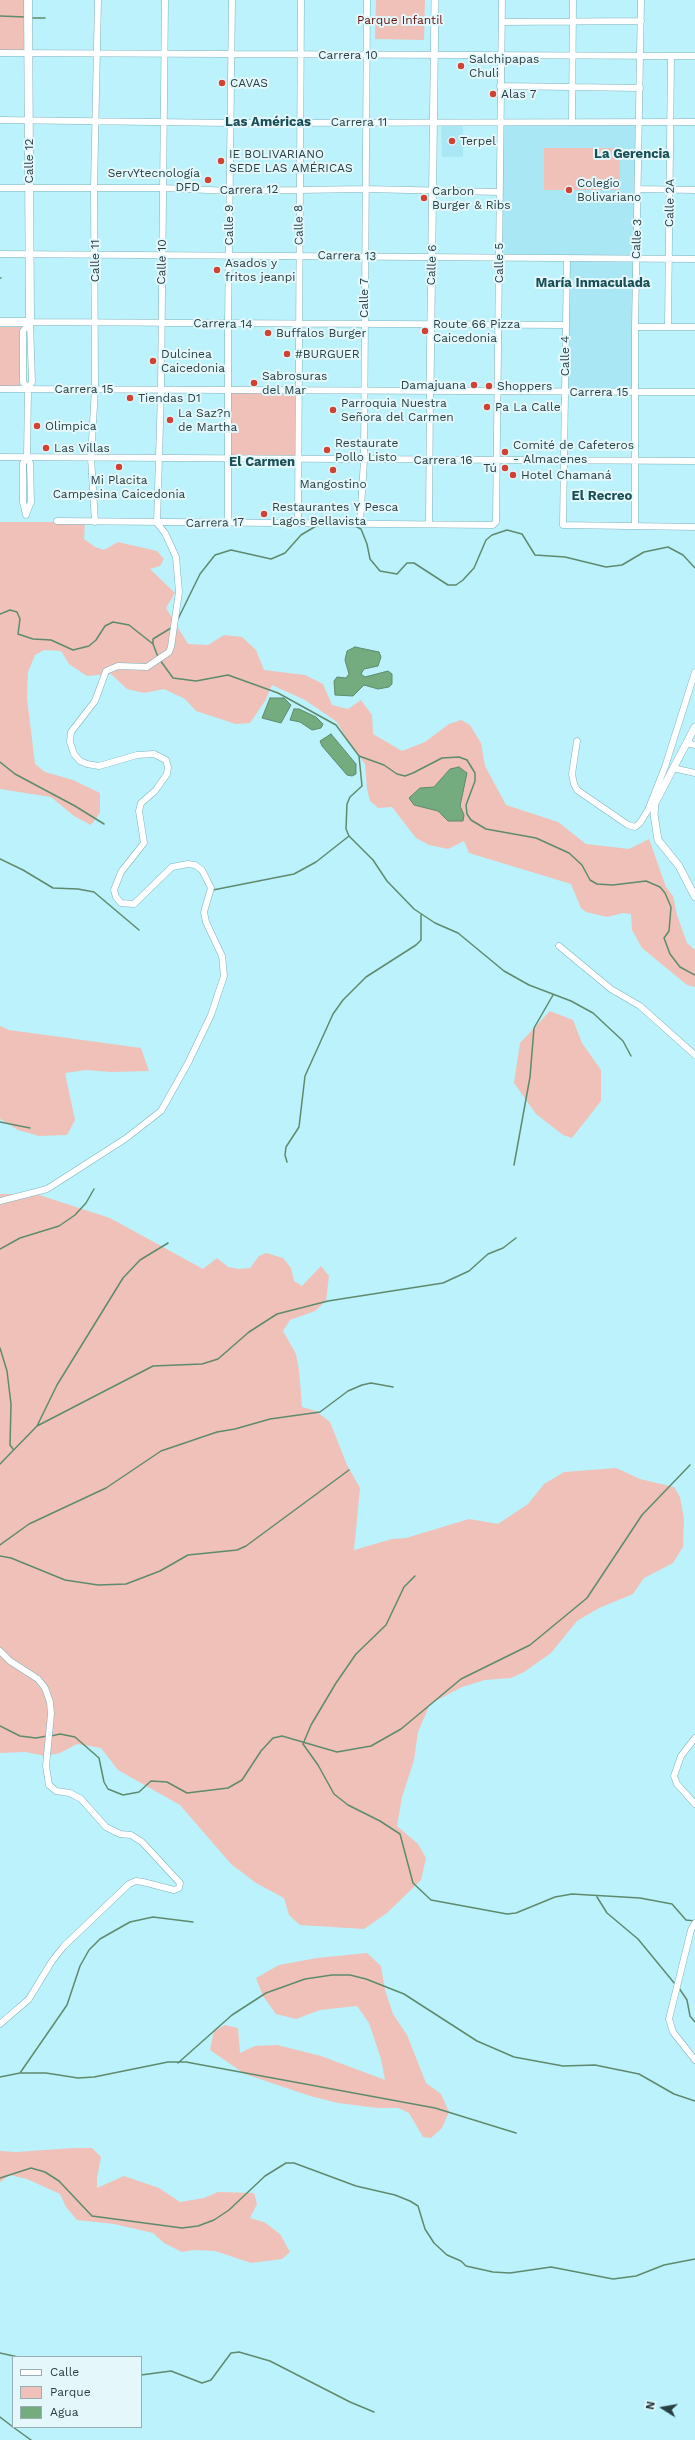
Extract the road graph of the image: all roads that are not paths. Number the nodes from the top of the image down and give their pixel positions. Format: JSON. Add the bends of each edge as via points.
{"nodes":[{"id":1,"x":28,"y":0,"type":"edge"},
{"id":2,"x":98,"y":0,"type":"edge"},
{"id":3,"x":165,"y":0,"type":"edge"},
{"id":4,"x":232,"y":0,"type":"edge"},
{"id":5,"x":301,"y":0,"type":"edge"},
{"id":6,"x":367,"y":0,"type":"edge"},
{"id":7,"x":502,"y":0,"type":"edge"},
{"id":8,"x":573,"y":0,"type":"edge"},
{"id":9,"x":641,"y":0,"type":"edge"},
{"id":10,"x":434,"y":2,"type":"edge"},
{"id":11,"x":640,"y":21,"type":"junction"},
{"id":12,"x":502,"y":22,"type":"junction"},
{"id":13,"x":573,"y":22,"type":"junction"},
{"id":14,"x":0,"y":53,"type":"edge"},
{"id":15,"x":28,"y":53,"type":"junction"},
{"id":16,"x":96,"y":54,"type":"junction"},
{"id":17,"x":164,"y":54,"type":"junction"},
{"id":18,"x":231,"y":54,"type":"junction"},
{"id":19,"x":299,"y":55,"type":"junction"},
{"id":20,"x":367,"y":55,"type":"junction"},
{"id":21,"x":434,"y":55,"type":"junction"},
{"id":22,"x":501,"y":56,"type":"junction"},
{"id":23,"x":572,"y":56,"type":"junction"},
{"id":24,"x":640,"y":56,"type":"junction"},
{"id":25,"x":671,"y":56,"type":"junction"},
{"id":26,"x":695,"y":56,"type":"edge"},
{"id":27,"x":500,"y":86,"type":"junction"},
{"id":28,"x":572,"y":87,"type":"junction"},
{"id":29,"x":640,"y":88,"type":"junction"},
{"id":30,"x":0,"y":120,"type":"edge"},
{"id":31,"x":29,"y":120,"type":"junction"},
{"id":32,"x":96,"y":120,"type":"junction"},
{"id":33,"x":164,"y":121,"type":"junction"},
{"id":34,"x":299,"y":122,"type":"junction"},
{"id":35,"x":366,"y":122,"type":"junction"},
{"id":36,"x":434,"y":122,"type":"junction"},
{"id":37,"x":500,"y":122,"type":"junction"},
{"id":38,"x":572,"y":122,"type":"junction"},
{"id":39,"x":640,"y":122,"type":"junction"},
{"id":40,"x":671,"y":122,"type":"junction"},
{"id":41,"x":695,"y":122,"type":"edge"},
{"id":42,"x":231,"y":123,"type":"junction"},
{"id":43,"x":0,"y":188,"type":"edge"},
{"id":44,"x":29,"y":188,"type":"junction"},
{"id":45,"x":94,"y":188,"type":"junction"},
{"id":46,"x":164,"y":188,"type":"junction"},
{"id":47,"x":365,"y":188,"type":"junction"},
{"id":48,"x":639,"y":189,"type":"junction"},
{"id":49,"x":299,"y":190,"type":"junction"},
{"id":50,"x":670,"y":190,"type":"junction"},
{"id":51,"x":695,"y":190,"type":"edge"},
{"id":52,"x":230,"y":191,"type":"junction"},
{"id":53,"x":434,"y":191,"type":"junction"},
{"id":54,"x":499,"y":192,"type":"junction"},
{"id":55,"x":30,"y":253,"type":"junction"},
{"id":56,"x":0,"y":254,"type":"edge"},
{"id":57,"x":95,"y":254,"type":"junction"},
{"id":58,"x":300,"y":256,"type":"junction"},
{"id":59,"x":364,"y":256,"type":"junction"},
{"id":60,"x":162,"y":257,"type":"junction"},
{"id":61,"x":229,"y":257,"type":"junction"},
{"id":62,"x":432,"y":257,"type":"junction"},
{"id":63,"x":498,"y":257,"type":"junction"},
{"id":64,"x":567,"y":258,"type":"junction"},
{"id":65,"x":636,"y":259,"type":"junction"},
{"id":66,"x":669,"y":259,"type":"junction"},
{"id":67,"x":695,"y":259,"type":"edge"},
{"id":68,"x":0,"y":322,"type":"edge"},
{"id":69,"x":30,"y":322,"type":"junction"},
{"id":70,"x":95,"y":322,"type":"junction"},
{"id":71,"x":162,"y":322,"type":"junction"},
{"id":72,"x":299,"y":323,"type":"junction"},
{"id":73,"x":228,"y":324,"type":"junction"},
{"id":74,"x":364,"y":324,"type":"junction"},
{"id":75,"x":430,"y":324,"type":"junction"},
{"id":76,"x":499,"y":324,"type":"junction"},
{"id":77,"x":565,"y":325,"type":"junction"},
{"id":78,"x":635,"y":327,"type":"junction"},
{"id":79,"x":668,"y":327,"type":"junction"},
{"id":80,"x":695,"y":327,"type":"edge"},
{"id":81,"x":95,"y":388,"type":"junction"},
{"id":82,"x":0,"y":389,"type":"edge"},
{"id":83,"x":28,"y":389,"type":"junction"},
{"id":84,"x":161,"y":391,"type":"junction"},
{"id":85,"x":229,"y":391,"type":"junction"},
{"id":86,"x":297,"y":391,"type":"junction"},
{"id":87,"x":365,"y":391,"type":"junction"},
{"id":88,"x":430,"y":391,"type":"junction"},
{"id":89,"x":498,"y":392,"type":"junction"},
{"id":90,"x":565,"y":392,"type":"junction"},
{"id":91,"x":635,"y":392,"type":"junction"},
{"id":92,"x":695,"y":392,"type":"edge"},
{"id":93,"x":0,"y":457,"type":"edge"},
{"id":94,"x":26,"y":458,"type":"junction"},
{"id":95,"x":91,"y":458,"type":"junction"},
{"id":96,"x":158,"y":459,"type":"junction"},
{"id":97,"x":229,"y":460,"type":"junction"},
{"id":98,"x":297,"y":460,"type":"junction"},
{"id":99,"x":364,"y":460,"type":"junction"},
{"id":100,"x":498,"y":460,"type":"junction"},
{"id":101,"x":430,"y":461,"type":"junction"},
{"id":102,"x":564,"y":461,"type":"junction"},
{"id":103,"x":636,"y":462,"type":"junction"},
{"id":104,"x":695,"y":462,"type":"edge"},
{"id":105,"x":57,"y":521,"type":"dead end"},
{"id":106,"x":95,"y":522,"type":"junction"},
{"id":107,"x":228,"y":522,"type":"junction"},
{"id":108,"x":157,"y":523,"type":"junction"},
{"id":109,"x":298,"y":523,"type":"junction"},
{"id":110,"x":360,"y":523,"type":"junction"},
{"id":111,"x":429,"y":524,"type":"junction"},
{"id":112,"x":493,"y":525,"type":"joint"},
{"id":113,"x":635,"y":526,"type":"junction"},
{"id":114,"x":695,"y":527,"type":"edge"},
{"id":115,"x":695,"y":672,"type":"edge"},
{"id":116,"x":695,"y":727,"type":"edge"},
{"id":117,"x":577,"y":741,"type":"dead end"},
{"id":118,"x":691,"y":744,"type":"edge"},
{"id":119,"x":673,"y":768,"type":"junction"},
{"id":120,"x":695,"y":773,"type":"edge"},
{"id":121,"x":695,"y":897,"type":"edge"},
{"id":122,"x":558,"y":946,"type":"dead end"},
{"id":123,"x":695,"y":1055,"type":"edge"},
{"id":124,"x":0,"y":1201,"type":"edge"},
{"id":125,"x":0,"y":1651,"type":"edge"},
{"id":126,"x":695,"y":1738,"type":"edge"},
{"id":127,"x":695,"y":1804,"type":"edge"},
{"id":128,"x":695,"y":1923,"type":"edge"},
{"id":129,"x":0,"y":2024,"type":"edge"},
{"id":130,"x":695,"y":2060,"type":"edge"}],
"edges":[{"from":1,"to":15,"type":"main road","name":"Calle 12"},
{"from":2,"to":16,"type":"street","name":"Calle 11"},
{"from":3,"to":17,"type":"street","name":"Calle 10"},
{"from":4,"to":18,"type":"street","name":"Calle 9"},
{"from":5,"to":19,"type":"street","name":"Calle 8"},
{"from":6,"to":20,"type":"street","name":"Calle 7"},
{"from":7,"to":12,"type":"street","name":"Calle 5"},
{"from":8,"to":13,"type":"street"},
{"from":9,"to":11,"type":"street","name":"Calle 3"},
{"from":10,"to":21,"type":"street","name":"Calle 6"},
{"from":11,"to":13,"type":"street"},
{"from":11,"to":24,"type":"street","name":"Calle 3"},
{"from":12,"to":13,"type":"street"},
{"from":12,"to":22,"type":"street","name":"Calle 5"},
{"from":13,"to":23,"type":"street"},
{"from":14,"to":15,"type":"street","name":"Carrera 10"},
{"from":15,"to":16,"type":"street","name":"Carrera 10"},
{"from":15,"to":31,"type":"main road","name":"Calle 12"},
{"from":16,"to":17,"type":"street","name":"Carrera 10"},
{"from":16,"to":32,"type":"street","name":"Calle 11"},
{"from":17,"to":18,"type":"street","name":"Carrera 10"},
{"from":17,"to":33,"type":"street","name":"Calle 10"},
{"from":18,"to":19,"type":"street","name":"Carrera 10"},
{"from":18,"to":42,"type":"street","name":"Calle 9"},
{"from":19,"to":20,"type":"street","name":"Carrera 10"},
{"from":19,"to":34,"type":"street","name":"Calle 8"},
{"from":20,"to":21,"type":"street","name":"Carrera 10"},
{"from":20,"to":35,"type":"street","name":"Calle 7"},
{"from":21,"to":22,"type":"street","name":"Carrera 10"},
{"from":21,"to":36,"type":"street","name":"Calle 6"},
{"from":22,"to":23,"type":"street","name":"Carrera 10"},
{"from":22,"to":27,"type":"street","name":"Calle 5"},
{"from":23,"to":24,"type":"street","name":"Carrera 10"},
{"from":23,"to":28,"type":"street"},
{"from":24,"to":25,"type":"street","name":"Carrera 10"},
{"from":24,"to":29,"type":"street","name":"Calle 3"},
{"from":25,"to":26,"type":"street","name":"Carrera 10"},
{"from":25,"to":40,"type":"street","name":"Calle 2A"},
{"from":27,"to":28,"type":"street"},
{"from":27,"to":37,"type":"street","name":"Calle 5"},
{"from":28,"to":29,"type":"street"},
{"from":28,"to":38,"type":"street"},
{"from":29,"to":39,"type":"street","name":"Calle 3"},
{"from":30,"to":31,"type":"street","name":"Carrera 11"},
{"from":31,"to":32,"type":"street","name":"Carrera 11"},
{"from":31,"to":44,"type":"main road","name":"Calle 12"},
{"from":32,"to":33,"type":"street","name":"Carrera 11"},
{"from":32,"to":45,"type":"street","name":"Calle 11"},
{"from":33,"to":42,"type":"street","name":"Carrera 11"},
{"from":33,"to":46,"type":"street","name":"Calle 10"},
{"from":34,"to":35,"type":"street","name":"Carrera 11"},
{"from":34,"to":42,"type":"street","name":"Carrera 11"},
{"from":34,"to":49,"type":"street","name":"Calle 8"},
{"from":35,"to":36,"type":"street","name":"Carrera 11"},
{"from":35,"to":47,"type":"street","name":"Calle 7"},
{"from":36,"to":37,"type":"street","name":"Carrera 11"},
{"from":36,"to":53,"type":"street","name":"Calle 6"},
{"from":37,"to":38,"type":"street","name":"Carrera 11"},
{"from":37,"to":54,"type":"street","name":"Calle 5"},
{"from":38,"to":39,"type":"street","name":"Carrera 11"},
{"from":39,"to":40,"type":"street","name":"Carrera 11"},
{"from":39,"to":48,"type":"street","name":"Calle 3"},
{"from":40,"to":41,"type":"street","name":"Carrera 11"},
{"from":40,"to":50,"type":"street","name":"Calle 2A"},
{"from":42,"to":52,"type":"street","name":"Calle 9"},
{"from":43,"to":44,"type":"street","name":"Carrera 12"},
{"from":44,"to":45,"type":"street","name":"Carrera 12"},
{"from":44,"to":55,"type":"main road","name":"Calle 12"},
{"from":45,"to":46,"type":"street","name":"Carrera 12"},
{"from":45,"to":57,"type":"street","name":"Calle 11"},
{"from":46,"to":52,"type":"street","name":"Carrera 12"},
{"from":46,"to":60,"type":"street","name":"Calle 10"},
{"from":47,"to":49,"type":"street","name":"Carrera 12"},
{"from":47,"to":53,"type":"street","name":"Carrera 12"},
{"from":47,"to":59,"type":"street","name":"Calle 7"},
{"from":48,"to":50,"type":"street"},
{"from":48,"to":65,"type":"street","name":"Calle 3"},
{"from":49,"to":52,"type":"street","name":"Carrera 12"},
{"from":49,"to":58,"type":"street","name":"Calle 8"},
{"from":50,"to":51,"type":"street"},
{"from":50,"to":66,"type":"street","name":"Calle 2A"},
{"from":52,"to":61,"type":"street","name":"Calle 9"},
{"from":53,"to":54,"type":"street","name":"Carrera 12"},
{"from":53,"to":62,"type":"street","name":"Calle 6"},
{"from":54,"to":63,"type":"street","name":"Calle 5"},
{"from":55,"to":56,"type":"street","name":"Carrera 13"},
{"from":55,"to":57,"type":"street","name":"Carrera 13"},
{"from":55,"to":69,"type":"main road","name":"Calle 12"},
{"from":57,"to":60,"type":"street","name":"Carrera 13"},
{"from":57,"to":70,"type":"street","name":"Calle 11"},
{"from":58,"to":59,"type":"street","name":"Carrera 13"},
{"from":58,"to":61,"type":"street","name":"Carrera 13"},
{"from":58,"to":72,"type":"street","name":"Calle 8"},
{"from":59,"to":62,"type":"street","name":"Carrera 13"},
{"from":59,"to":74,"type":"street","name":"Calle 7"},
{"from":60,"to":61,"type":"street","name":"Carrera 13"},
{"from":60,"to":71,"type":"street","name":"Calle 10"},
{"from":61,"to":73,"type":"street","name":"Calle 9"},
{"from":62,"to":63,"type":"street","name":"Carrera 13"},
{"from":62,"to":75,"type":"street","name":"Calle 6"},
{"from":63,"to":64,"type":"street","name":"Carrera 13"},
{"from":63,"to":76,"type":"street","name":"Calle 5"},
{"from":64,"to":65,"type":"street","name":"Carrera 13"},
{"from":64,"to":77,"type":"street","name":"Calle 4"},
{"from":65,"to":66,"type":"street","name":"Carrera 13"},
{"from":65,"to":78,"type":"street","name":"Calle 3"},
{"from":66,"to":67,"type":"street","name":"Carrera 13"},
{"from":66,"to":79,"type":"street","name":"Calle 2A"},
{"from":68,"to":69,"type":"main road","name":"Carrera 14"},
{"from":69,"to":70,"type":"street","name":"Carrera 14"},
{"from":69,"to":83,"type":"street","name":"Calle 12","via":[[32,382]]},
{"from":69,"to":83,"type":"street","name":"Calle 12","via":[[23,331],[23,382]]},
{"from":70,"to":71,"type":"street","name":"Carrera 14"},
{"from":70,"to":81,"type":"street","name":"Calle 11"},
{"from":71,"to":73,"type":"street","name":"Carrera 14"},
{"from":71,"to":84,"type":"street","name":"Calle 10"},
{"from":72,"to":73,"type":"street","name":"Carrera 14"},
{"from":72,"to":74,"type":"street","name":"Carrera 14"},
{"from":72,"to":86,"type":"street","name":"Calle 8"},
{"from":73,"to":85,"type":"street","name":"Calle 9"},
{"from":74,"to":75,"type":"street","name":"Carrera 14"},
{"from":74,"to":87,"type":"street","name":"Calle 7"},
{"from":75,"to":76,"type":"street","name":"Carrera 14"},
{"from":75,"to":88,"type":"street","name":"Calle 6"},
{"from":76,"to":77,"type":"street","name":"Carrera 14"},
{"from":76,"to":89,"type":"street","name":"Calle 5"},
{"from":77,"to":90,"type":"street","name":"Calle 4"},
{"from":78,"to":79,"type":"street"},
{"from":78,"to":91,"type":"street","name":"Calle 3"},
{"from":79,"to":80,"type":"street"},
{"from":81,"to":83,"type":"street","name":"Carrera 15"},
{"from":81,"to":84,"type":"street","name":"Carrera 15"},
{"from":81,"to":95,"type":"street","name":"Calle 11"},
{"from":82,"to":83,"type":"street","name":"Carrera 15"},
{"from":83,"to":94,"type":"street","name":"Calle 12"},
{"from":84,"to":85,"type":"street","name":"Carrera 15"},
{"from":84,"to":96,"type":"street","name":"Calle 10"},
{"from":85,"to":86,"type":"street","name":"Carrera 15"},
{"from":85,"to":97,"type":"street","name":"Calle 9"},
{"from":86,"to":87,"type":"street","name":"Carrera 15"},
{"from":86,"to":98,"type":"street","name":"Calle 8"},
{"from":87,"to":88,"type":"street","name":"Carrera 15"},
{"from":87,"to":99,"type":"street","name":"Calle 7"},
{"from":88,"to":89,"type":"street","name":"Carrera 15"},
{"from":88,"to":101,"type":"street","name":"Calle 6"},
{"from":89,"to":90,"type":"street","name":"Carrera 15"},
{"from":89,"to":100,"type":"street","name":"Calle 5"},
{"from":90,"to":91,"type":"street","name":"Carrera 15"},
{"from":90,"to":102,"type":"street","name":"Calle 4"},
{"from":91,"to":92,"type":"street","name":"Carrera 15"},
{"from":91,"to":103,"type":"street","name":"Calle 3"},
{"from":93,"to":94,"type":"street","name":"Carrera 16"},
{"from":94,"to":94,"type":"street","name":"Calle 12","via":[[23,463],[23,502],[26,515],[31,502],[30,463]]},
{"from":94,"to":95,"type":"street","name":"Carrera 16"},
{"from":95,"to":96,"type":"street","name":"Carrera 16"},
{"from":95,"to":106,"type":"street","name":"Calle 11"},
{"from":96,"to":97,"type":"street","name":"Carrera 16"},
{"from":96,"to":108,"type":"street","name":"Calle 10"},
{"from":97,"to":98,"type":"street","name":"Carrera 16"},
{"from":97,"to":107,"type":"street","name":"Calle 9"},
{"from":98,"to":99,"type":"street","name":"Carrera 16"},
{"from":98,"to":109,"type":"street","name":"Calle 8"},
{"from":99,"to":101,"type":"street","name":"Carrera 16"},
{"from":99,"to":110,"type":"street","name":"Calle 7"},
{"from":100,"to":101,"type":"street","name":"Carrera 16"},
{"from":100,"to":102,"type":"street","name":"Carrera 16"},
{"from":100,"to":112,"type":"street","name":"Calle 5","via":[[497,516]]},
{"from":101,"to":111,"type":"street","name":"Calle 6"},
{"from":102,"to":103,"type":"street","name":"Carrera 16"},
{"from":102,"to":113,"type":"street","name":"Calle 4","via":[[563,526]]},
{"from":103,"to":104,"type":"street","name":"Carrera 16"},
{"from":103,"to":113,"type":"street","name":"Calle 3"},
{"from":105,"to":106,"type":"street","name":"Carrera 17"},
{"from":106,"to":108,"type":"street","name":"Carrera 17"},
{"from":107,"to":108,"type":"street","name":"Carrera 17"},
{"from":107,"to":109,"type":"street","name":"Carrera 17"},
{"from":108,"to":124,"type":"street","via":[[176,557],[179,592],[171,647],[169,652],[147,667],[118,666],[102,674],[95,701],[71,732],[70,742],[74,754],[87,764],[99,766],[137,755],[154,754],[166,760],[167,774],[140,807],[144,843],[121,872],[114,890],[116,898],[128,906],[134,904],[172,867],[188,864],[202,870],[211,888],[204,912],[206,922],[222,956],[224,976],[211,1015],[161,1111],[124,1139],[47,1189]]},
{"from":109,"to":110,"type":"street","name":"Carrera 17"},
{"from":110,"to":111,"type":"street","name":"Carrera 17"},
{"from":111,"to":112,"type":"street","name":"Carrera 17"},
{"from":113,"to":114,"type":"street"},
{"from":115,"to":117,"type":"street","via":[[665,767],[648,810],[635,827],[628,825],[577,790],[572,774]]},
{"from":116,"to":118,"type":"street"},
{"from":118,"to":119,"type":"street"},
{"from":119,"to":120,"type":"street"},
{"from":119,"to":121,"type":"street","via":[[655,803],[658,840],[678,866]]},
{"from":122,"to":123,"type":"street","via":[[611,989],[640,1006]]},
{"from":125,"to":129,"type":"street","via":[[45,1688],[51,1714],[46,1766],[49,1785],[56,1791],[70,1793],[81,1799],[106,1827],[120,1834],[132,1835],[142,1842],[180,1883],[179,1888],[174,1890],[143,1882],[129,1884],[64,1946],[29,1999]]},
{"from":126,"to":127,"type":"street","via":[[681,1756],[674,1776],[677,1784]]},
{"from":128,"to":130,"type":"street","via":[[691,1930],[669,2019],[673,2032]]}]}
